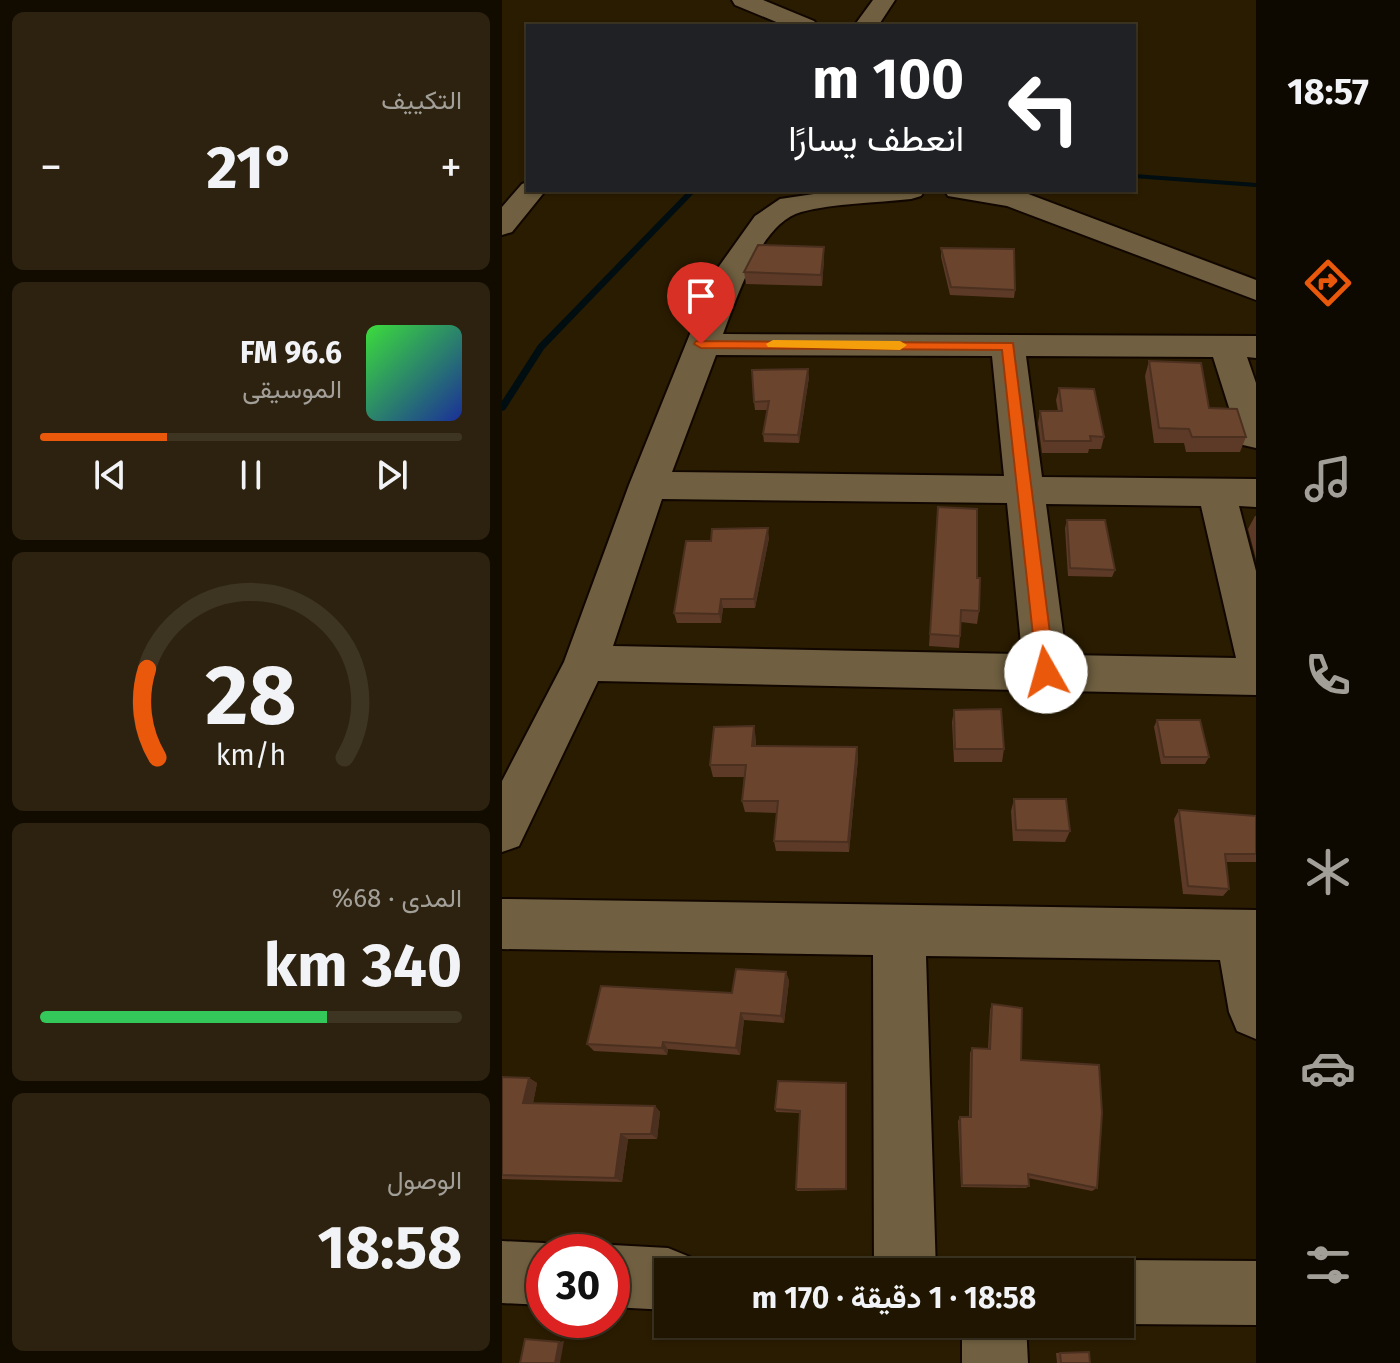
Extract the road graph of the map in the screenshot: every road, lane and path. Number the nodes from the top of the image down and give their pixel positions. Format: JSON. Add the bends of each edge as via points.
{"nodes":[{"id":1,"x":743,"y":0,"type":"edge"},
{"id":2,"x":884,"y":0,"type":"edge"},
{"id":3,"x":801,"y":24,"type":"edge"},
{"id":4,"x":867,"y":24,"type":"edge"},
{"id":5,"x":530,"y":192,"type":"edge"},
{"id":6,"x":895,"y":192,"type":"edge"},
{"id":7,"x":972,"y":192,"type":"edge"},
{"id":8,"x":502,"y":226,"type":"edge"},
{"id":9,"x":1256,"y":291,"type":"edge"},
{"id":10,"x":701,"y":344,"type":"junction"},
{"id":11,"x":1008,"y":346,"type":"junction"},
{"id":12,"x":1241,"y":347,"type":"edge"},
{"id":13,"x":1256,"y":436,"type":"edge"},
{"id":14,"x":648,"y":485,"type":"junction"},
{"id":15,"x":1025,"y":492,"type":"junction"},
{"id":16,"x":1236,"y":493,"type":"edge"},
{"id":17,"x":1256,"y":656,"type":"edge"},
{"id":18,"x":585,"y":663,"type":"junction"},
{"id":19,"x":1046,"y":672,"type":"junction"},
{"id":20,"x":1256,"y":677,"type":"edge"},
{"id":21,"x":502,"y":830,"type":"edge"},
{"id":22,"x":502,"y":924,"type":"edge"},
{"id":23,"x":899,"y":927,"type":"junction"},
{"id":24,"x":1248,"y":934,"type":"edge"},
{"id":25,"x":1256,"y":1012,"type":"edge"},
{"id":26,"x":905,"y":1258,"type":"edge"},
{"id":27,"x":502,"y":1272,"type":"edge"},
{"id":28,"x":526,"y":1273,"type":"edge"},
{"id":29,"x":630,"y":1277,"type":"edge"},
{"id":30,"x":654,"y":1278,"type":"edge"},
{"id":31,"x":1134,"y":1292,"type":"edge"},
{"id":32,"x":1256,"y":1293,"type":"edge"},
{"id":33,"x":994,"y":1338,"type":"edge"},
{"id":34,"x":995,"y":1363,"type":"edge"}],
"edges":[{"from":1,"to":3,"type":"street"},
{"from":2,"to":4,"type":"street"},
{"from":5,"to":8,"type":"street"},
{"from":6,"to":10,"type":"street","via":[[790,205],[765,222],[731,272]]},
{"from":7,"to":9,"type":"street","via":[[1013,198]]},
{"from":10,"to":11,"type":"street"},
{"from":10,"to":14,"type":"street"},
{"from":11,"to":12,"type":"street"},
{"from":11,"to":15,"type":"street"},
{"from":12,"to":13,"type":"street"},
{"from":14,"to":15,"type":"street"},
{"from":14,"to":18,"type":"street"},
{"from":15,"to":16,"type":"street"},
{"from":15,"to":19,"type":"street"},
{"from":16,"to":17,"type":"street"},
{"from":18,"to":19,"type":"street"},
{"from":18,"to":21,"type":"street"},
{"from":19,"to":20,"type":"street"},
{"from":22,"to":23,"type":"street"},
{"from":23,"to":24,"type":"street"},
{"from":23,"to":26,"type":"street"},
{"from":24,"to":25,"type":"street"},
{"from":27,"to":28,"type":"street"},
{"from":29,"to":30,"type":"street"},
{"from":31,"to":32,"type":"street"},
{"from":33,"to":34,"type":"street"}]}
